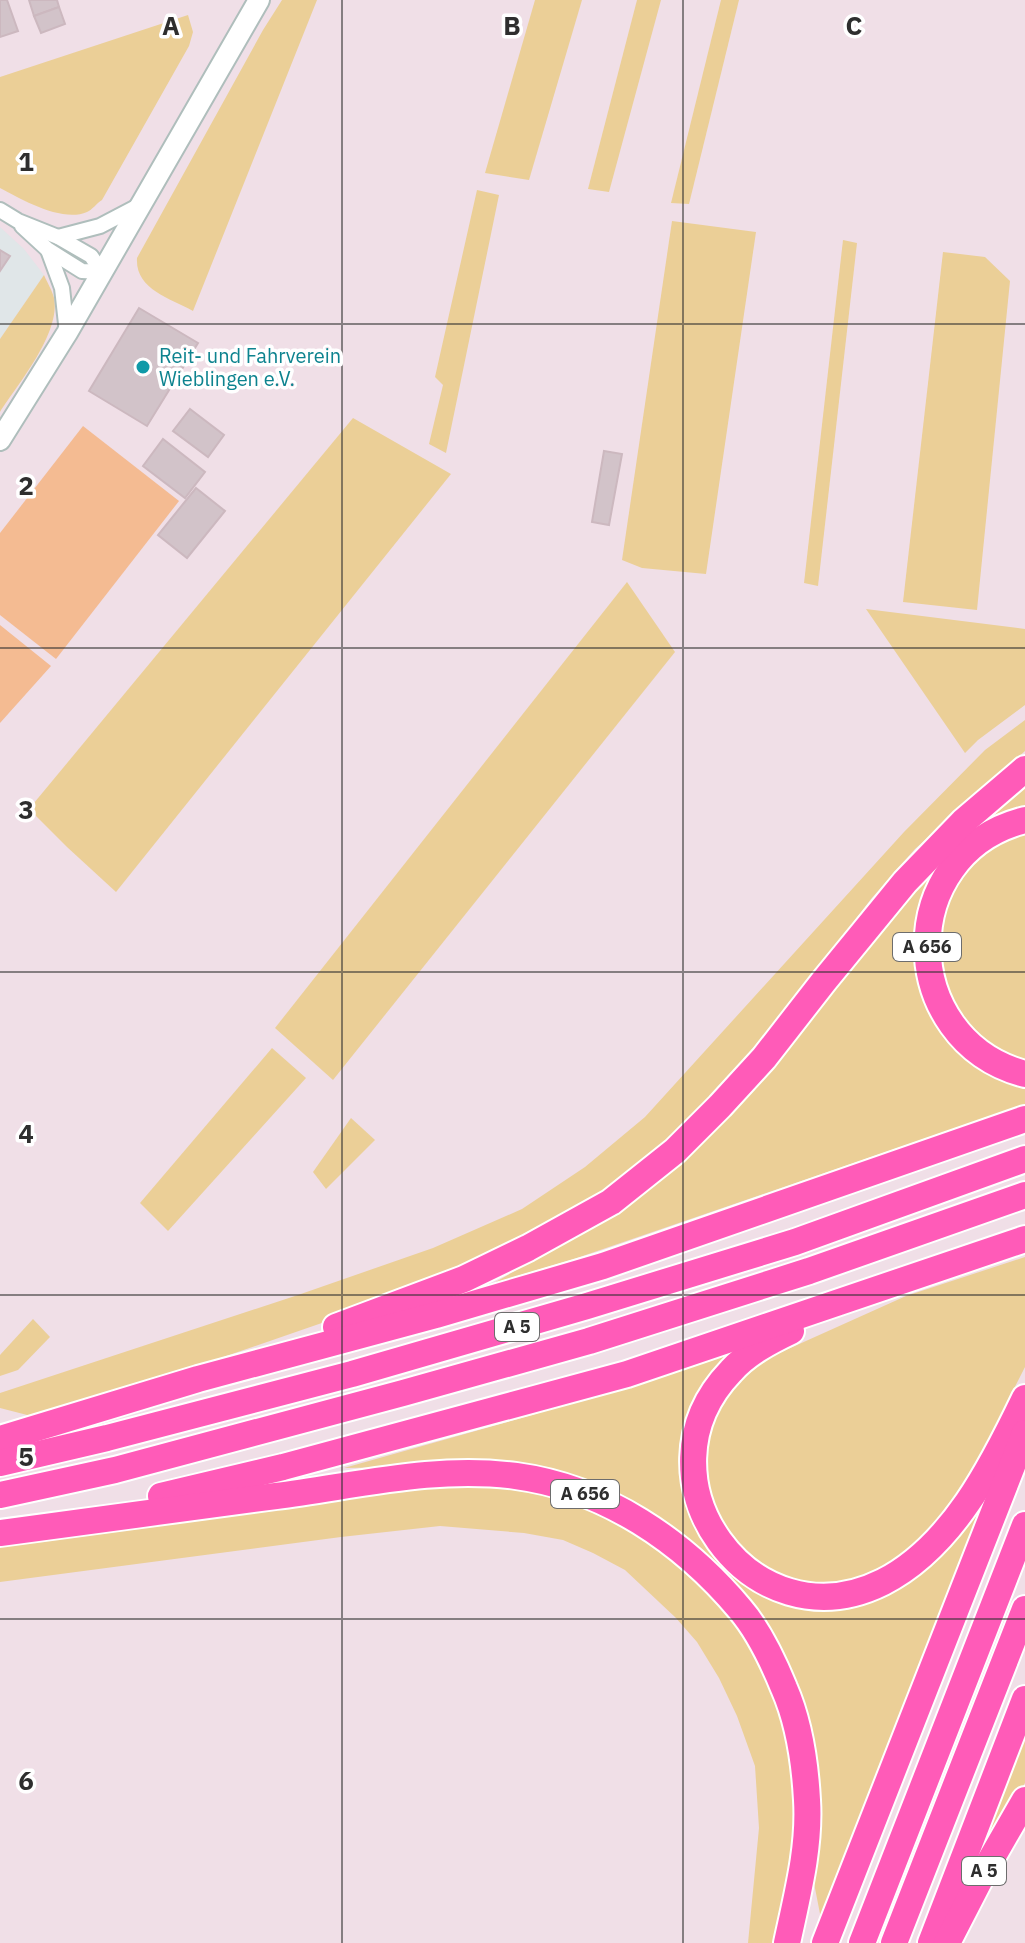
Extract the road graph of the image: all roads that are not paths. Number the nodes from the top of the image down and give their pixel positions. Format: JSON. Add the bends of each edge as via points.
{"nodes":[{"id":1,"x":259,"y":0,"type":"edge"},
{"id":2,"x":142,"y":203,"type":"junction"},
{"id":3,"x":0,"y":210,"type":"edge"},
{"id":4,"x":18,"y":221,"type":"junction"},
{"id":5,"x":58,"y":237,"type":"junction"},
{"id":6,"x":47,"y":249,"type":"junction"},
{"id":7,"x":102,"y":272,"type":"junction"},
{"id":8,"x":67,"y":333,"type":"junction"},
{"id":9,"x":0,"y":440,"type":"edge"},
{"id":10,"x":1025,"y":769,"type":"edge"},
{"id":11,"x":1025,"y":820,"type":"edge"},
{"id":12,"x":1025,"y":1074,"type":"edge"},
{"id":13,"x":1025,"y":1119,"type":"edge"},
{"id":14,"x":1025,"y":1159,"type":"edge"},
{"id":15,"x":1025,"y":1195,"type":"edge"},
{"id":16,"x":1025,"y":1239,"type":"edge"},
{"id":17,"x":877,"y":1290,"type":"junction"},
{"id":18,"x":198,"y":1379,"type":"junction"},
{"id":19,"x":1025,"y":1398,"type":"edge"},
{"id":20,"x":1025,"y":1433,"type":"edge"},
{"id":21,"x":0,"y":1439,"type":"edge"},
{"id":22,"x":0,"y":1463,"type":"edge"},
{"id":23,"x":0,"y":1495,"type":"edge"},
{"id":24,"x":1025,"y":1525,"type":"edge"},
{"id":25,"x":11,"y":1531,"type":"edge"},
{"id":26,"x":1025,"y":1609,"type":"edge"},
{"id":27,"x":1025,"y":1699,"type":"edge"},
{"id":28,"x":1025,"y":1800,"type":"edge"},
{"id":29,"x":787,"y":1943,"type":"edge"},
{"id":30,"x":825,"y":1943,"type":"edge"},
{"id":31,"x":862,"y":1943,"type":"edge"},
{"id":32,"x":894,"y":1943,"type":"edge"},
{"id":33,"x":931,"y":1943,"type":"edge"},
{"id":34,"x":947,"y":1943,"type":"edge"}],
"edges":[{"from":1,"to":2,"type":"main road"},
{"from":2,"to":5,"type":"street","via":[[100,226]]},
{"from":2,"to":7,"type":"main road"},
{"from":3,"to":4,"type":"street"},
{"from":4,"to":5,"type":"street"},
{"from":4,"to":6,"type":"street"},
{"from":5,"to":7,"type":"street","via":[[91,256]]},
{"from":6,"to":7,"type":"street","via":[[82,271]]},
{"from":6,"to":8,"type":"street","via":[[62,288]]},
{"from":7,"to":8,"type":"main road"},
{"from":8,"to":9,"type":"main road"},
{"from":10,"to":18,"type":"highway","number":"A 5","via":[[905,882],[720,1106],[675,1151],[611,1202],[464,1279]]},
{"from":11,"to":12,"type":"highway","number":"A 656","via":[[982,839],[955,866],[935,899],[927,956],[935,994],[954,1028],[981,1054]]},
{"from":13,"to":18,"type":"highway","number":"A 5","via":[[603,1266]]},
{"from":14,"to":22,"type":"highway","number":"A 5","via":[[795,1242],[587,1306],[352,1374]]},
{"from":15,"to":23,"type":"highway","number":"A 5","via":[[589,1341],[115,1470]]},
{"from":16,"to":17,"type":"highway"},
{"from":17,"to":19,"type":"highway","via":[[747,1356],[719,1384],[701,1418],[693,1456],[700,1504],[711,1531],[752,1574],[806,1595],[845,1595],[882,1583],[938,1540],[974,1495]]},
{"from":17,"to":25,"type":"highway","via":[[612,1378],[283,1467]]},
{"from":18,"to":21,"type":"highway","number":"A 5"},
{"from":20,"to":30,"type":"highway"},
{"from":24,"to":31,"type":"highway"},
{"from":25,"to":29,"type":"highway","number":"A 656","via":[[390,1479],[464,1474],[516,1476],[604,1501],[678,1549],[741,1610],[785,1690],[800,1743],[807,1801],[805,1857]]},
{"from":26,"to":32,"type":"highway"},
{"from":27,"to":33,"type":"highway"},
{"from":28,"to":34,"type":"highway","number":"A 5"}]}
